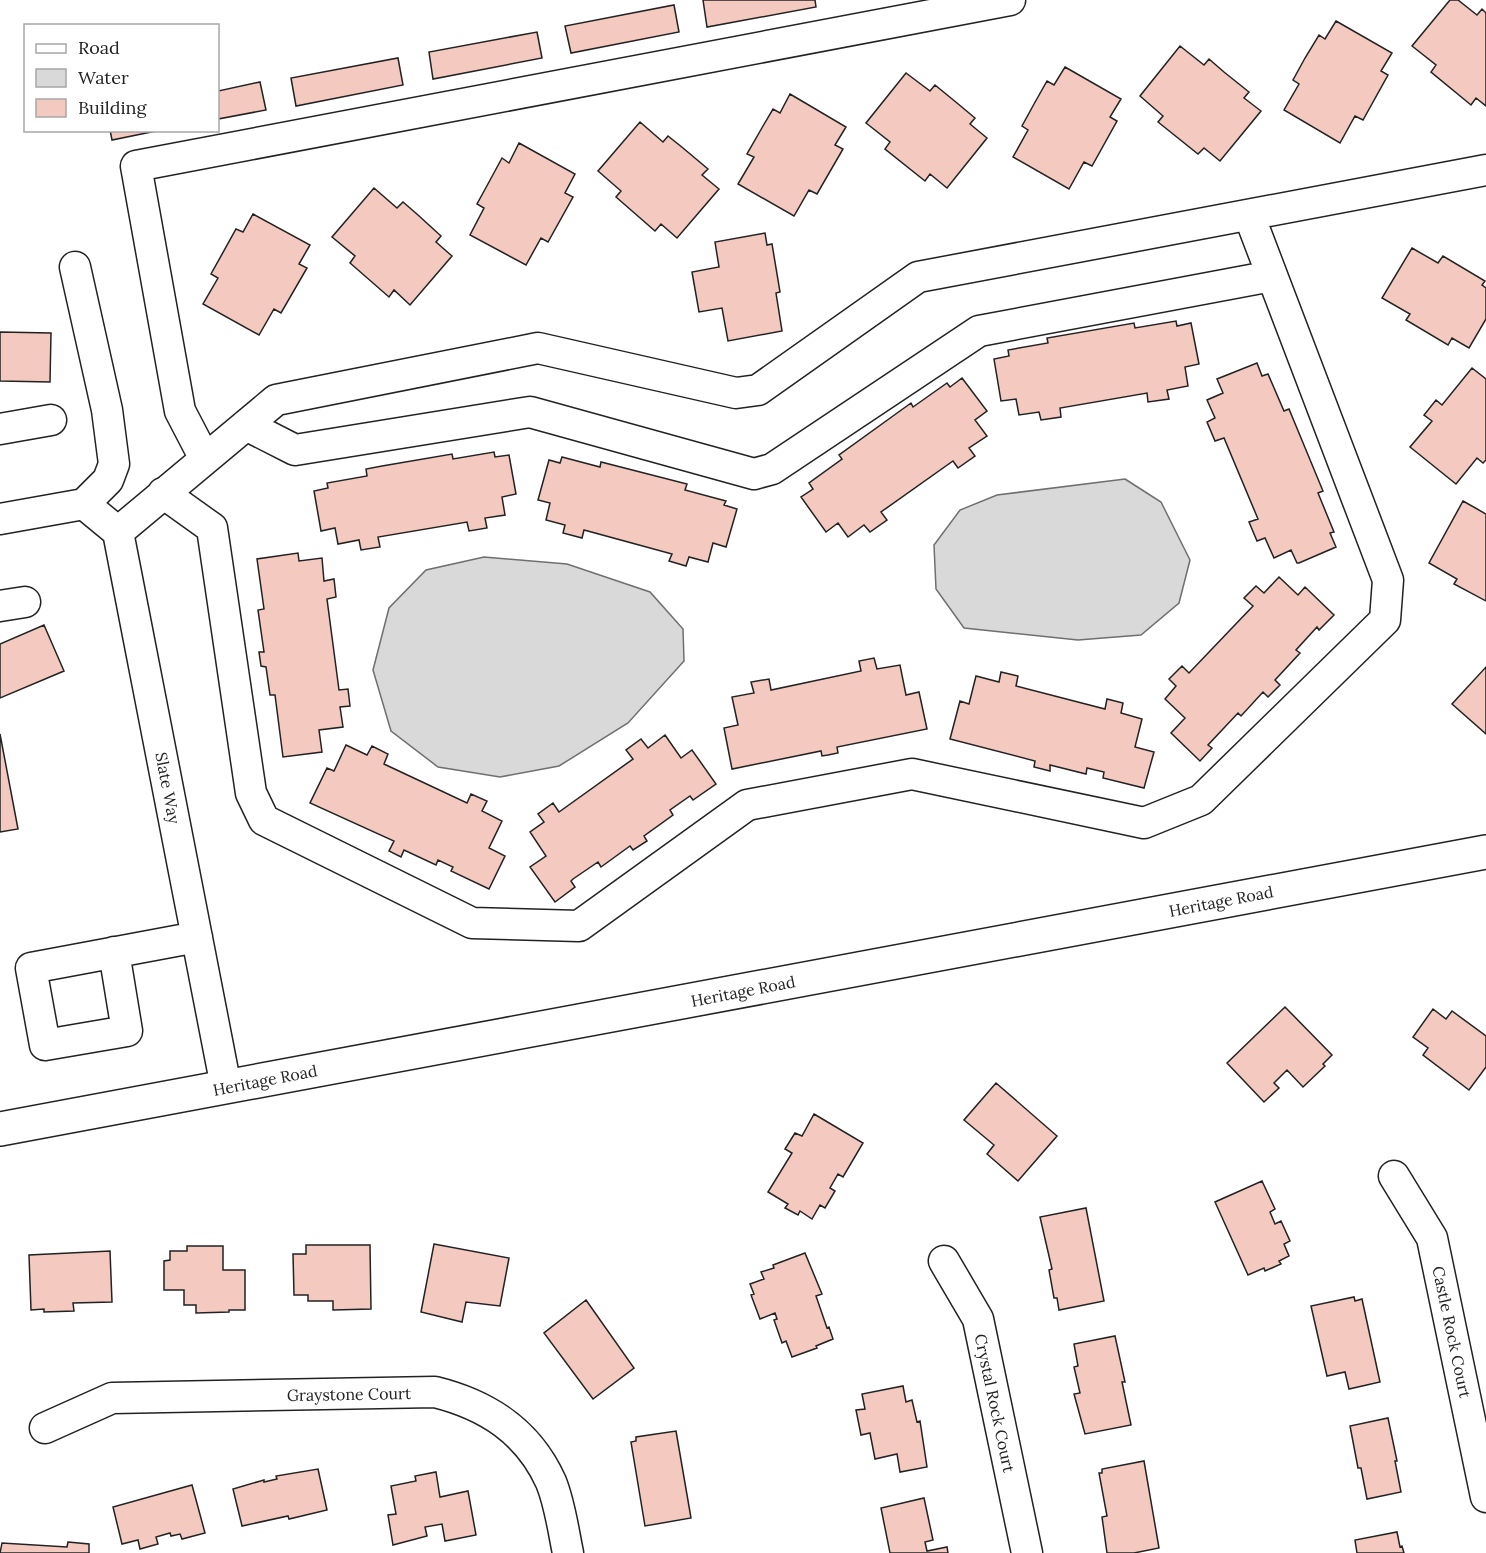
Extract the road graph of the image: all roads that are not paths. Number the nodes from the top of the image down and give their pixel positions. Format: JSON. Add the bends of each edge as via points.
{"nodes":[{"id":1,"x":1010,"y":0,"type":"edge"},
{"id":2,"x":1486,"y":170,"type":"edge"},
{"id":3,"x":1249,"y":215,"type":"junction"},
{"id":4,"x":75,"y":267,"type":"dead end"},
{"id":5,"x":1272,"y":276,"type":"junction"},
{"id":6,"x":51,"y":420,"type":"dead end"},
{"id":7,"x":246,"y":425,"type":"junction"},
{"id":8,"x":0,"y":429,"type":"edge"},
{"id":9,"x":205,"y":459,"type":"junction"},
{"id":10,"x":163,"y":493,"type":"junction"},
{"id":11,"x":84,"y":504,"type":"junction"},
{"id":12,"x":0,"y":519,"type":"edge"},
{"id":13,"x":118,"y":532,"type":"junction"},
{"id":14,"x":1486,"y":852,"type":"edge"},
{"id":15,"x":197,"y":937,"type":"junction"},
{"id":16,"x":114,"y":952,"type":"dead end"},
{"id":17,"x":226,"y":1087,"type":"junction"},
{"id":18,"x":0,"y":1129,"type":"edge"},
{"id":19,"x":1394,"y":1176,"type":"dead end"},
{"id":20,"x":944,"y":1261,"type":"dead end"},
{"id":21,"x":45,"y":1428,"type":"dead end"},
{"id":22,"x":1486,"y":1497,"type":"edge"},
{"id":23,"x":568,"y":1553,"type":"edge"},
{"id":24,"x":1027,"y":1553,"type":"edge"}],
"edges":[{"from":1,"to":9,"type":"street","via":[[136,166],[180,411]]},
{"from":2,"to":3,"type":"street"},
{"from":3,"to":5,"type":"street"},
{"from":3,"to":7,"type":"street","via":[[918,277],[758,390],[736,393],[538,348],[276,400]]},
{"from":4,"to":11,"type":"street","via":[[107,410],[114,464],[108,480]]},
{"from":5,"to":7,"type":"street","via":[[979,331],[772,469],[754,474],[530,412],[295,450]]},
{"from":5,"to":10,"type":"street","via":[[1388,580],[1384,620],[1201,800],[1144,823],[912,774],[747,805],[579,926],[472,923],[264,820],[251,793],[212,528]]},
{"from":6,"to":8,"type":"street"},
{"from":7,"to":9,"type":"street"},
{"from":9,"to":10,"type":"street"},
{"from":10,"to":13,"type":"street"},
{"from":11,"to":12,"type":"street"},
{"from":11,"to":13,"type":"street"},
{"from":13,"to":15,"type":"street","name":"Slate Way"},
{"from":14,"to":17,"type":"main road","name":"Heritage Road"},
{"from":15,"to":16,"type":"street"},
{"from":15,"to":17,"type":"street","name":"Slate Way"},
{"from":17,"to":18,"type":"main road","name":"Heritage Road"},
{"from":19,"to":22,"type":"street","name":"Castle Rock Court","via":[[1432,1238]]},
{"from":20,"to":24,"type":"street","name":"Crystal Rock Court","via":[[978,1318]]},
{"from":21,"to":23,"type":"street","name":"Graystone Court","via":[[111,1398],[435,1392],[482,1407],[524,1440],[551,1482]]}]}
